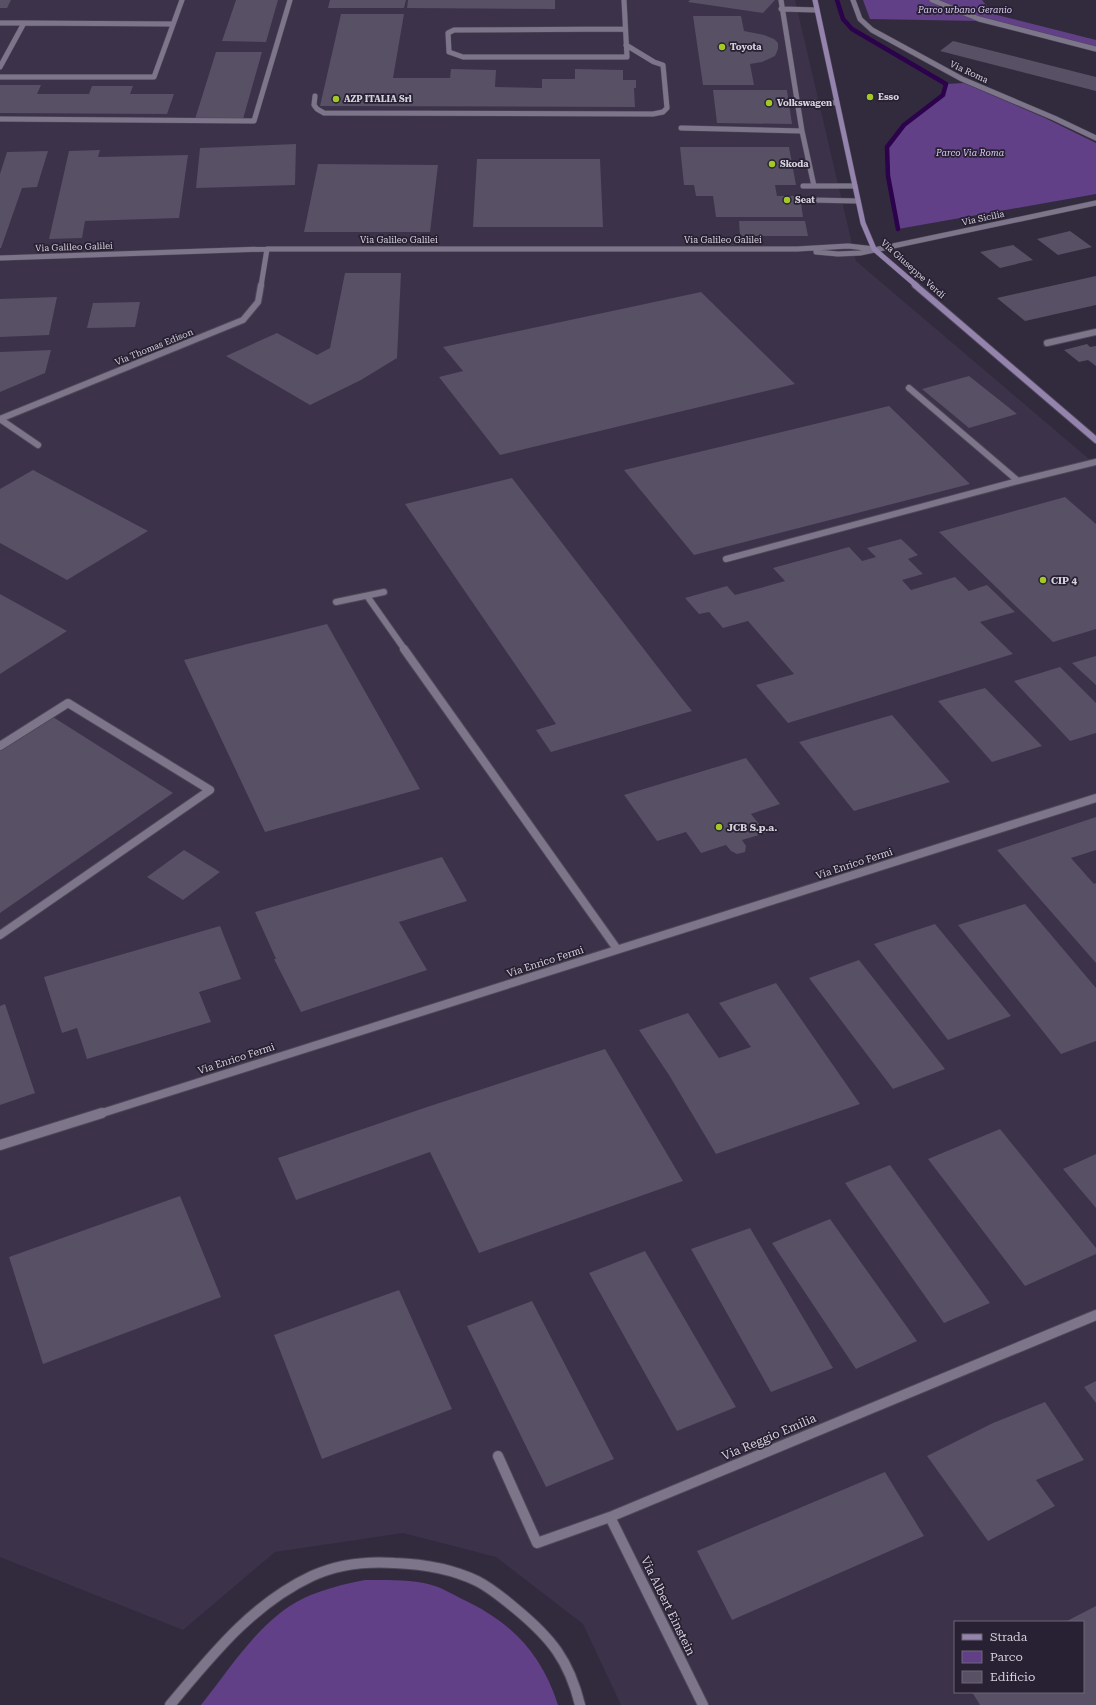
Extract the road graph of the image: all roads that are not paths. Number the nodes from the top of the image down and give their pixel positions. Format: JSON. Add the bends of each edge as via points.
{"nodes":[{"id":1,"x":182,"y":0,"type":"edge"},
{"id":2,"x":290,"y":0,"type":"edge"},
{"id":3,"x":624,"y":0,"type":"edge"},
{"id":4,"x":781,"y":0,"type":"edge"},
{"id":5,"x":815,"y":0,"type":"edge"},
{"id":6,"x":853,"y":0,"type":"edge"},
{"id":7,"x":932,"y":0,"type":"edge"},
{"id":8,"x":781,"y":9,"type":"junction"},
{"id":9,"x":817,"y":10,"type":"junction"},
{"id":10,"x":0,"y":23,"type":"edge"},
{"id":11,"x":24,"y":23,"type":"junction"},
{"id":12,"x":173,"y":24,"type":"junction"},
{"id":13,"x":625,"y":29,"type":"junction"},
{"id":14,"x":626,"y":45,"type":"junction"},
{"id":15,"x":1096,"y":49,"type":"edge"},
{"id":16,"x":0,"y":67,"type":"edge"},
{"id":17,"x":0,"y":76,"type":"edge"},
{"id":18,"x":315,"y":96,"type":"dead end"},
{"id":19,"x":797,"y":102,"type":"junction"},
{"id":20,"x":837,"y":103,"type":"junction"},
{"id":21,"x":0,"y":119,"type":"edge"},
{"id":22,"x":681,"y":128,"type":"dead end"},
{"id":23,"x":802,"y":131,"type":"junction"},
{"id":24,"x":1096,"y":138,"type":"edge"},
{"id":25,"x":803,"y":186,"type":"dead end"},
{"id":26,"x":814,"y":186,"type":"junction"},
{"id":27,"x":855,"y":186,"type":"junction"},
{"id":28,"x":810,"y":200,"type":"dead end"},
{"id":29,"x":858,"y":201,"type":"junction"},
{"id":30,"x":1096,"y":203,"type":"edge"},
{"id":31,"x":267,"y":249,"type":"junction"},
{"id":32,"x":874,"y":249,"type":"junction"},
{"id":33,"x":0,"y":258,"type":"edge"},
{"id":34,"x":1096,"y":332,"type":"edge"},
{"id":35,"x":1047,"y":343,"type":"dead end"},
{"id":36,"x":908,"y":388,"type":"dead end"},
{"id":37,"x":0,"y":419,"type":"edge"},
{"id":38,"x":1096,"y":440,"type":"edge"},
{"id":39,"x":38,"y":445,"type":"dead end"},
{"id":40,"x":1096,"y":462,"type":"edge"},
{"id":41,"x":1018,"y":481,"type":"junction"},
{"id":42,"x":726,"y":559,"type":"dead end"},
{"id":43,"x":384,"y":592,"type":"dead end"},
{"id":44,"x":367,"y":596,"type":"junction"},
{"id":45,"x":336,"y":602,"type":"dead end"},
{"id":46,"x":0,"y":746,"type":"edge"},
{"id":47,"x":1096,"y":798,"type":"edge"},
{"id":48,"x":0,"y":935,"type":"edge"},
{"id":49,"x":617,"y":949,"type":"junction"},
{"id":50,"x":0,"y":1145,"type":"edge"},
{"id":51,"x":1096,"y":1315,"type":"edge"},
{"id":52,"x":498,"y":1456,"type":"dead end"},
{"id":53,"x":610,"y":1518,"type":"junction"},
{"id":54,"x":170,"y":1705,"type":"edge"},
{"id":55,"x":580,"y":1705,"type":"edge"},
{"id":56,"x":702,"y":1705,"type":"edge"}],
"edges":[{"from":1,"to":12,"type":"street"},
{"from":2,"to":21,"type":"street","via":[[254,121]]},
{"from":3,"to":13,"type":"street"},
{"from":4,"to":8,"type":"street"},
{"from":5,"to":9,"type":"main road","name":"Via Giuseppe Verdi"},
{"from":6,"to":24,"type":"street","name":"Via Roma","via":[[860,18],[872,30],[962,79]]},
{"from":7,"to":15,"type":"street","via":[[978,19]]},
{"from":8,"to":9,"type":"street"},
{"from":8,"to":19,"type":"street"},
{"from":9,"to":20,"type":"main road","name":"Via Giuseppe Verdi"},
{"from":10,"to":11,"type":"street"},
{"from":11,"to":12,"type":"street"},
{"from":11,"to":16,"type":"street"},
{"from":12,"to":17,"type":"street","via":[[154,77]]},
{"from":13,"to":14,"type":"street"},
{"from":13,"to":14,"type":"street","via":[[454,30],[448,33],[449,52],[463,57],[627,57]]},
{"from":14,"to":18,"type":"street","via":[[663,65],[667,108],[663,112],[324,113],[314,105]]},
{"from":19,"to":20,"type":"street"},
{"from":19,"to":23,"type":"street"},
{"from":20,"to":27,"type":"main road","name":"Via Giuseppe Verdi"},
{"from":22,"to":23,"type":"street"},
{"from":23,"to":26,"type":"street"},
{"from":25,"to":26,"type":"street"},
{"from":26,"to":27,"type":"street"},
{"from":27,"to":29,"type":"main road","name":"Via Giuseppe Verdi"},
{"from":28,"to":29,"type":"street"},
{"from":29,"to":32,"type":"main road","name":"Via Giuseppe Verdi","via":[[863,223]]},
{"from":30,"to":32,"type":"street","name":"Via Sicilia"},
{"from":31,"to":32,"type":"street","name":"Via Galileo Galilei","via":[[798,249],[847,254]]},
{"from":31,"to":33,"type":"street","name":"Via Galileo Galilei"},
{"from":31,"to":37,"type":"street","name":"Via Thomas Edison","via":[[258,302],[243,320]]},
{"from":32,"to":38,"type":"main road","name":"Via Giuseppe Verdi"},
{"from":34,"to":35,"type":"street"},
{"from":36,"to":41,"type":"street"},
{"from":37,"to":39,"type":"street"},
{"from":40,"to":41,"type":"street"},
{"from":41,"to":42,"type":"street"},
{"from":43,"to":44,"type":"street"},
{"from":44,"to":45,"type":"street"},
{"from":44,"to":49,"type":"street"},
{"from":46,"to":48,"type":"street","via":[[68,703],[210,790]]},
{"from":47,"to":49,"type":"street","name":"Via Enrico Fermi"},
{"from":49,"to":50,"type":"street","name":"Via Enrico Fermi"},
{"from":51,"to":53,"type":"street","name":"Via Reggio Emilia"},
{"from":52,"to":53,"type":"street","name":"Via Reggio Emilia","via":[[537,1543]]},
{"from":53,"to":56,"type":"street","name":"Via Albert Einstein"},
{"from":54,"to":55,"type":"street","via":[[226,1640],[259,1608],[293,1586],[332,1568],[369,1562],[444,1568],[478,1581],[508,1601],[557,1650],[576,1687]]}]}
